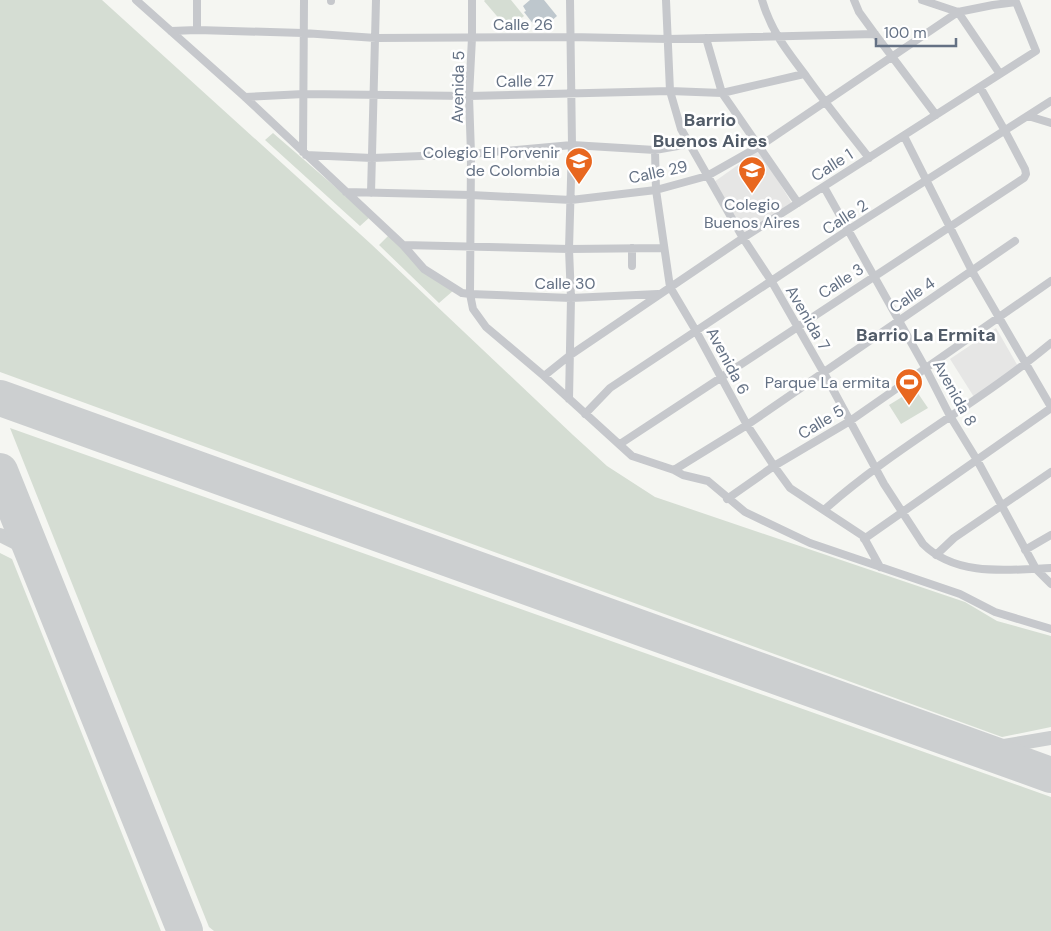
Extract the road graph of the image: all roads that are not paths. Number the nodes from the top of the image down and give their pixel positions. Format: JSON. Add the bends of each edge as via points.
{"nodes":[{"id":1,"x":136,"y":0,"type":"edge"},
{"id":2,"x":197,"y":0,"type":"edge"},
{"id":3,"x":304,"y":0,"type":"edge"},
{"id":4,"x":376,"y":0,"type":"edge"},
{"id":5,"x":472,"y":0,"type":"edge"},
{"id":6,"x":570,"y":0,"type":"edge"},
{"id":7,"x":666,"y":0,"type":"edge"},
{"id":8,"x":762,"y":0,"type":"edge"},
{"id":9,"x":854,"y":0,"type":"edge"},
{"id":10,"x":922,"y":0,"type":"edge"},
{"id":11,"x":992,"y":2,"type":"edge"},
{"id":12,"x":958,"y":12,"type":"junction"},
{"id":13,"x":197,"y":30,"type":"junction"},
{"id":14,"x":171,"y":31,"type":"junction"},
{"id":15,"x":303,"y":33,"type":"junction"},
{"id":16,"x":875,"y":34,"type":"junction"},
{"id":17,"x":570,"y":37,"type":"junction"},
{"id":18,"x":777,"y":37,"type":"junction"},
{"id":19,"x":376,"y":38,"type":"junction"},
{"id":20,"x":472,"y":38,"type":"junction"},
{"id":21,"x":706,"y":38,"type":"junction"},
{"id":22,"x":668,"y":39,"type":"junction"},
{"id":23,"x":892,"y":56,"type":"junction"},
{"id":24,"x":804,"y":74,"type":"junction"},
{"id":25,"x":1000,"y":74,"type":"junction"},
{"id":26,"x":980,"y":87,"type":"junction"},
{"id":27,"x":670,"y":91,"type":"junction"},
{"id":28,"x":722,"y":93,"type":"junction"},
{"id":29,"x":304,"y":94,"type":"junction"},
{"id":30,"x":373,"y":94,"type":"junction"},
{"id":31,"x":570,"y":94,"type":"junction"},
{"id":32,"x":470,"y":96,"type":"junction"},
{"id":33,"x":245,"y":97,"type":"junction"},
{"id":34,"x":1051,"y":101,"type":"edge"},
{"id":35,"x":825,"y":102,"type":"junction"},
{"id":36,"x":936,"y":115,"type":"junction"},
{"id":37,"x":1028,"y":116,"type":"junction"},
{"id":38,"x":1051,"y":123,"type":"edge"},
{"id":39,"x":1005,"y":131,"type":"junction"},
{"id":40,"x":904,"y":136,"type":"junction"},
{"id":41,"x":688,"y":144,"type":"junction"},
{"id":42,"x":572,"y":145,"type":"junction"},
{"id":43,"x":760,"y":146,"type":"junction"},
{"id":44,"x":655,"y":150,"type":"junction"},
{"id":45,"x":305,"y":153,"type":"junction"},
{"id":46,"x":471,"y":154,"type":"junction"},
{"id":47,"x":372,"y":158,"type":"junction"},
{"id":48,"x":869,"y":158,"type":"junction"},
{"id":49,"x":707,"y":176,"type":"junction"},
{"id":50,"x":927,"y":181,"type":"junction"},
{"id":51,"x":824,"y":187,"type":"junction"},
{"id":52,"x":656,"y":190,"type":"junction"},
{"id":53,"x":346,"y":192,"type":"junction"},
{"id":54,"x":371,"y":193,"type":"junction"},
{"id":55,"x":471,"y":195,"type":"junction"},
{"id":56,"x":571,"y":200,"type":"junction"},
{"id":57,"x":798,"y":203,"type":"junction"},
{"id":58,"x":949,"y":228,"type":"junction"},
{"id":59,"x":848,"y":230,"type":"junction"},
{"id":60,"x":743,"y":238,"type":"junction"},
{"id":61,"x":1015,"y":241,"type":"dead end"},
{"id":62,"x":403,"y":245,"type":"junction"},
{"id":63,"x":469,"y":246,"type":"junction"},
{"id":64,"x":632,"y":248,"type":"junction"},
{"id":65,"x":663,"y":248,"type":"junction"},
{"id":66,"x":569,"y":249,"type":"junction"},
{"id":67,"x":632,"y":266,"type":"dead end"},
{"id":68,"x":972,"y":271,"type":"junction"},
{"id":69,"x":874,"y":276,"type":"junction"},
{"id":70,"x":1051,"y":281,"type":"edge"},
{"id":71,"x":772,"y":282,"type":"junction"},
{"id":72,"x":670,"y":288,"type":"junction"},
{"id":73,"x":470,"y":294,"type":"junction"},
{"id":74,"x":659,"y":294,"type":"junction"},
{"id":75,"x":640,"y":295,"type":"junction"},
{"id":76,"x":570,"y":298,"type":"junction"},
{"id":77,"x":644,"y":305,"type":"junction"},
{"id":78,"x":1001,"y":317,"type":"junction"},
{"id":79,"x":899,"y":321,"type":"junction"},
{"id":80,"x":797,"y":327,"type":"junction"},
{"id":81,"x":696,"y":331,"type":"junction"},
{"id":82,"x":1051,"y":343,"type":"edge"},
{"id":83,"x":569,"y":356,"type":"junction"},
{"id":84,"x":1026,"y":364,"type":"junction"},
{"id":85,"x":926,"y":369,"type":"junction"},
{"id":86,"x":824,"y":372,"type":"junction"},
{"id":87,"x":544,"y":376,"type":"junction"},
{"id":88,"x":721,"y":377,"type":"junction"},
{"id":89,"x":569,"y":399,"type":"junction"},
{"id":90,"x":1051,"y":408,"type":"edge"},
{"id":91,"x":585,"y":414,"type":"junction"},
{"id":92,"x":950,"y":416,"type":"junction"},
{"id":93,"x":850,"y":420,"type":"junction"},
{"id":94,"x":747,"y":424,"type":"junction"},
{"id":95,"x":620,"y":444,"type":"junction"},
{"id":96,"x":977,"y":460,"type":"junction"},
{"id":97,"x":774,"y":466,"type":"junction"},
{"id":98,"x":875,"y":468,"type":"junction"},
{"id":99,"x":674,"y":470,"type":"junction"},
{"id":100,"x":1051,"y":472,"type":"edge"},
{"id":101,"x":727,"y":499,"type":"junction"},
{"id":102,"x":1002,"y":505,"type":"junction"},
{"id":103,"x":824,"y":510,"type":"junction"},
{"id":104,"x":902,"y":512,"type":"junction"},
{"id":105,"x":1051,"y":535,"type":"edge"},
{"id":106,"x":864,"y":539,"type":"junction"},
{"id":107,"x":1025,"y":550,"type":"junction"},
{"id":108,"x":936,"y":555,"type":"junction"},
{"id":109,"x":880,"y":567,"type":"junction"},
{"id":110,"x":1051,"y":568,"type":"edge"},
{"id":111,"x":1036,"y":569,"type":"junction"},
{"id":112,"x":1051,"y":584,"type":"edge"},
{"id":113,"x":1051,"y":630,"type":"edge"}],
"edges":[{"from":1,"to":14,"type":"street"},
{"from":2,"to":13,"type":"street"},
{"from":3,"to":15,"type":"street"},
{"from":4,"to":19,"type":"street"},
{"from":5,"to":20,"type":"street","name":"Avenida 5"},
{"from":6,"to":17,"type":"street"},
{"from":7,"to":22,"type":"street","name":"Avenida 7"},
{"from":8,"to":18,"type":"street"},
{"from":9,"to":16,"type":"street"},
{"from":10,"to":12,"type":"street"},
{"from":11,"to":12,"type":"street"},
{"from":11,"to":25,"type":"street","name":"Calle 1","via":[[1016,2],[1036,51]]},
{"from":12,"to":23,"type":"street","name":"Calle 29"},
{"from":12,"to":25,"type":"street"},
{"from":13,"to":14,"type":"street","name":"Calle 26"},
{"from":13,"to":15,"type":"street","name":"Calle 26"},
{"from":14,"to":33,"type":"street"},
{"from":15,"to":19,"type":"street","name":"Calle 26"},
{"from":15,"to":29,"type":"street"},
{"from":16,"to":18,"type":"street","name":"Calle 26"},
{"from":16,"to":23,"type":"street"},
{"from":17,"to":20,"type":"street","name":"Calle 26"},
{"from":17,"to":22,"type":"street","name":"Calle 26"},
{"from":17,"to":31,"type":"street"},
{"from":18,"to":21,"type":"street","name":"Calle 26"},
{"from":18,"to":24,"type":"street"},
{"from":19,"to":20,"type":"street","name":"Calle 26"},
{"from":19,"to":30,"type":"street"},
{"from":20,"to":32,"type":"street","name":"Avenida 5"},
{"from":21,"to":22,"type":"street","name":"Calle 26"},
{"from":21,"to":28,"type":"street"},
{"from":22,"to":27,"type":"street","name":"Avenida 7"},
{"from":23,"to":35,"type":"street","name":"Calle 29"},
{"from":23,"to":36,"type":"street"},
{"from":24,"to":28,"type":"street","name":"Calle 27"},
{"from":24,"to":35,"type":"street"},
{"from":25,"to":26,"type":"street","name":"Calle 1"},
{"from":26,"to":36,"type":"street","name":"Calle 1"},
{"from":26,"to":39,"type":"street"},
{"from":27,"to":28,"type":"street","name":"Calle 27"},
{"from":27,"to":31,"type":"street","name":"Calle 27"},
{"from":27,"to":41,"type":"street","name":"Avenida 7"},
{"from":28,"to":43,"type":"street"},
{"from":29,"to":30,"type":"street","name":"Calle 27"},
{"from":29,"to":33,"type":"street","name":"Calle 27"},
{"from":29,"to":45,"type":"street"},
{"from":30,"to":32,"type":"street","name":"Calle 27"},
{"from":30,"to":47,"type":"street"},
{"from":31,"to":32,"type":"street","name":"Calle 27"},
{"from":31,"to":42,"type":"street"},
{"from":32,"to":46,"type":"street","name":"Avenida 5"},
{"from":33,"to":45,"type":"street"},
{"from":34,"to":37,"type":"street","name":"Calle 2"},
{"from":35,"to":43,"type":"street","name":"Calle 29"},
{"from":35,"to":48,"type":"street"},
{"from":36,"to":40,"type":"street","name":"Calle 1"},
{"from":37,"to":38,"type":"street"},
{"from":37,"to":39,"type":"street","name":"Calle 2"},
{"from":39,"to":50,"type":"street","name":"Calle 2"},
{"from":39,"to":58,"type":"street","name":"Calle 3","via":[[1026,174],[1024,178]]},
{"from":40,"to":48,"type":"street","name":"Calle 1"},
{"from":40,"to":50,"type":"street"},
{"from":41,"to":44,"type":"street"},
{"from":41,"to":49,"type":"street","name":"Avenida 7"},
{"from":42,"to":44,"type":"street"},
{"from":42,"to":46,"type":"street"},
{"from":42,"to":56,"type":"street"},
{"from":43,"to":49,"type":"street","name":"Calle 29"},
{"from":43,"to":57,"type":"street"},
{"from":44,"to":52,"type":"street","name":"Avenida 6"},
{"from":45,"to":47,"type":"street"},
{"from":45,"to":53,"type":"street"},
{"from":46,"to":47,"type":"street"},
{"from":46,"to":55,"type":"street","name":"Avenida 5"},
{"from":47,"to":54,"type":"street"},
{"from":48,"to":51,"type":"street","name":"Calle 1"},
{"from":49,"to":52,"type":"street","name":"Calle 29"},
{"from":49,"to":60,"type":"street","name":"Avenida 7"},
{"from":50,"to":58,"type":"street"},
{"from":50,"to":59,"type":"street","name":"Calle 2"},
{"from":51,"to":57,"type":"street","name":"Calle 1"},
{"from":51,"to":59,"type":"street","name":"Avenida 8"},
{"from":52,"to":56,"type":"street","name":"Calle 29"},
{"from":52,"to":65,"type":"street","name":"Avenida 6"},
{"from":53,"to":54,"type":"street","name":"Calle 29"},
{"from":53,"to":62,"type":"street"},
{"from":54,"to":55,"type":"street","name":"Calle 29"},
{"from":55,"to":56,"type":"street","name":"Calle 29"},
{"from":55,"to":63,"type":"street","name":"Avenida 5"},
{"from":56,"to":66,"type":"street"},
{"from":57,"to":60,"type":"street","name":"Calle 1"},
{"from":58,"to":68,"type":"street"},
{"from":58,"to":69,"type":"street","name":"Calle 3"},
{"from":59,"to":69,"type":"street","name":"Avenida 8"},
{"from":59,"to":71,"type":"street","name":"Calle 2"},
{"from":60,"to":71,"type":"street","name":"Avenida 7"},
{"from":60,"to":72,"type":"street","name":"Calle 1"},
{"from":61,"to":68,"type":"street","name":"Calle 4"},
{"from":62,"to":63,"type":"street"},
{"from":62,"to":73,"type":"street","via":[[424,269],[462,293]]},
{"from":63,"to":66,"type":"street"},
{"from":63,"to":73,"type":"street","name":"Avenida 5"},
{"from":64,"to":65,"type":"street"},
{"from":64,"to":66,"type":"street"},
{"from":64,"to":67,"type":"street"},
{"from":65,"to":72,"type":"street","name":"Avenida 6"},
{"from":66,"to":76,"type":"street"},
{"from":68,"to":78,"type":"street"},
{"from":68,"to":79,"type":"street","name":"Calle 4"},
{"from":69,"to":79,"type":"street","name":"Avenida 8"},
{"from":69,"to":80,"type":"street","name":"Calle 3"},
{"from":70,"to":78,"type":"street","name":"Calle 5"},
{"from":71,"to":80,"type":"street","name":"Avenida 7"},
{"from":71,"to":81,"type":"street","name":"Calle 2"},
{"from":72,"to":74,"type":"street","name":"Calle 1"},
{"from":72,"to":81,"type":"street","name":"Avenida 6"},
{"from":73,"to":76,"type":"street","name":"Calle 30"},
{"from":73,"to":87,"type":"street","name":"Avenida 5","via":[[473,309],[486,327]]},
{"from":74,"to":75,"type":"street","name":"Calle 30"},
{"from":74,"to":77,"type":"street","name":"Calle 1"},
{"from":75,"to":76,"type":"street","name":"Calle 30"},
{"from":75,"to":77,"type":"street"},
{"from":76,"to":83,"type":"street"},
{"from":77,"to":83,"type":"street","name":"Calle 1"},
{"from":78,"to":84,"type":"street"},
{"from":78,"to":85,"type":"street","name":"Calle 5"},
{"from":79,"to":85,"type":"street","name":"Avenida 8"},
{"from":79,"to":86,"type":"street","name":"Calle 4"},
{"from":80,"to":86,"type":"street","name":"Avenida 7"},
{"from":80,"to":88,"type":"street","name":"Calle 3"},
{"from":81,"to":88,"type":"street","name":"Avenida 6"},
{"from":81,"to":91,"type":"street","name":"Calle 2","via":[[610,388]]},
{"from":82,"to":84,"type":"street"},
{"from":83,"to":87,"type":"street","name":"Calle 1"},
{"from":83,"to":89,"type":"street"},
{"from":84,"to":90,"type":"street"},
{"from":84,"to":92,"type":"street"},
{"from":85,"to":92,"type":"street","name":"Avenida 8"},
{"from":85,"to":93,"type":"street","name":"Calle 5"},
{"from":86,"to":93,"type":"street","name":"Avenida 7"},
{"from":86,"to":94,"type":"street","name":"Calle 4"},
{"from":87,"to":89,"type":"street","name":"Avenida 5"},
{"from":88,"to":94,"type":"street","name":"Avenida 6"},
{"from":88,"to":95,"type":"street","name":"Calle 3"},
{"from":89,"to":91,"type":"street","name":"Avenida 5"},
{"from":90,"to":96,"type":"street"},
{"from":91,"to":95,"type":"street","name":"Avenida 5"},
{"from":92,"to":96,"type":"street","name":"Avenida 8"},
{"from":92,"to":98,"type":"street"},
{"from":93,"to":97,"type":"street","name":"Calle 5"},
{"from":93,"to":98,"type":"street","name":"Avenida 7"},
{"from":94,"to":97,"type":"street","name":"Avenida 6"},
{"from":94,"to":99,"type":"street","name":"Calle 4"},
{"from":95,"to":99,"type":"street","name":"Avenida 5","via":[[632,456]]},
{"from":96,"to":102,"type":"street","name":"Avenida 8"},
{"from":96,"to":104,"type":"street"},
{"from":97,"to":101,"type":"street","name":"Calle 5"},
{"from":97,"to":103,"type":"street","name":"Avenida 6","via":[[790,488]]},
{"from":98,"to":103,"type":"street"},
{"from":98,"to":104,"type":"street","name":"Avenida 7"},
{"from":99,"to":101,"type":"street","name":"Avenida 5","via":[[708,481]]},
{"from":100,"to":102,"type":"street"},
{"from":101,"to":109,"type":"street","name":"Avenida 5","via":[[745,512],[810,543]]},
{"from":102,"to":107,"type":"street","name":"Avenida 8"},
{"from":102,"to":108,"type":"street","via":[[954,538]]},
{"from":103,"to":106,"type":"street","name":"Avenida 6"},
{"from":104,"to":106,"type":"street"},
{"from":104,"to":108,"type":"street","name":"Avenida 7","via":[[923,544]]},
{"from":105,"to":107,"type":"street"},
{"from":106,"to":109,"type":"street"},
{"from":107,"to":111,"type":"street","name":"Avenida 8"},
{"from":108,"to":111,"type":"street","name":"Avenida 7","via":[[953,563],[984,569]]},
{"from":109,"to":113,"type":"street","name":"Avenida 5"},
{"from":110,"to":111,"type":"street","name":"Avenida 7"},
{"from":111,"to":112,"type":"street","name":"Avenida 8"}]}
